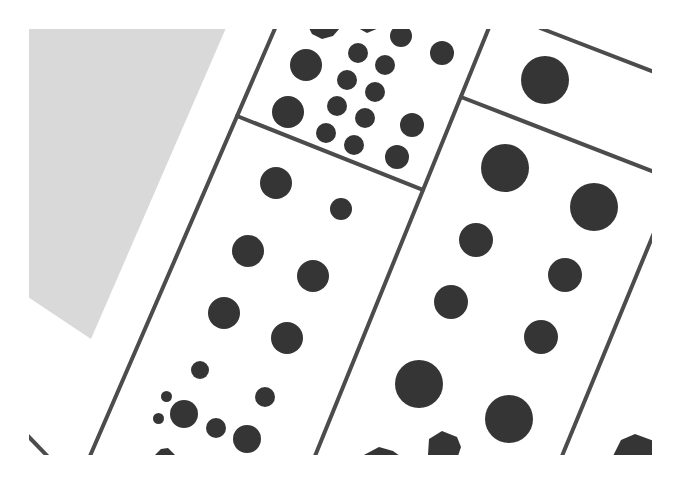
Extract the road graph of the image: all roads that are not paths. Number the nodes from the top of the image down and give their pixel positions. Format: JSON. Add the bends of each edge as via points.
{"nodes":[{"id":1,"x":275,"y":28,"type":"edge"},
{"id":2,"x":489,"y":28,"type":"edge"},
{"id":3,"x":540,"y":28,"type":"edge"},
{"id":4,"x":654,"y":72,"type":"edge"},
{"id":5,"x":461,"y":97,"type":"junction"},
{"id":6,"x":237,"y":116,"type":"junction"},
{"id":7,"x":654,"y":172,"type":"edge"},
{"id":8,"x":423,"y":190,"type":"junction"},
{"id":9,"x":654,"y":233,"type":"edge"},
{"id":10,"x":28,"y":436,"type":"edge"},
{"id":11,"x":47,"y":456,"type":"edge"},
{"id":12,"x":90,"y":456,"type":"edge"},
{"id":13,"x":315,"y":456,"type":"edge"},
{"id":14,"x":562,"y":456,"type":"edge"}],
"edges":[{"from":1,"to":6,"type":"lane"},
{"from":2,"to":5,"type":"lane"},
{"from":3,"to":4,"type":"lane"},
{"from":5,"to":7,"type":"lane"},
{"from":5,"to":8,"type":"lane"},
{"from":6,"to":8,"type":"lane"},
{"from":6,"to":12,"type":"lane"},
{"from":8,"to":13,"type":"lane"},
{"from":9,"to":14,"type":"lane"},
{"from":10,"to":11,"type":"lane"}]}
